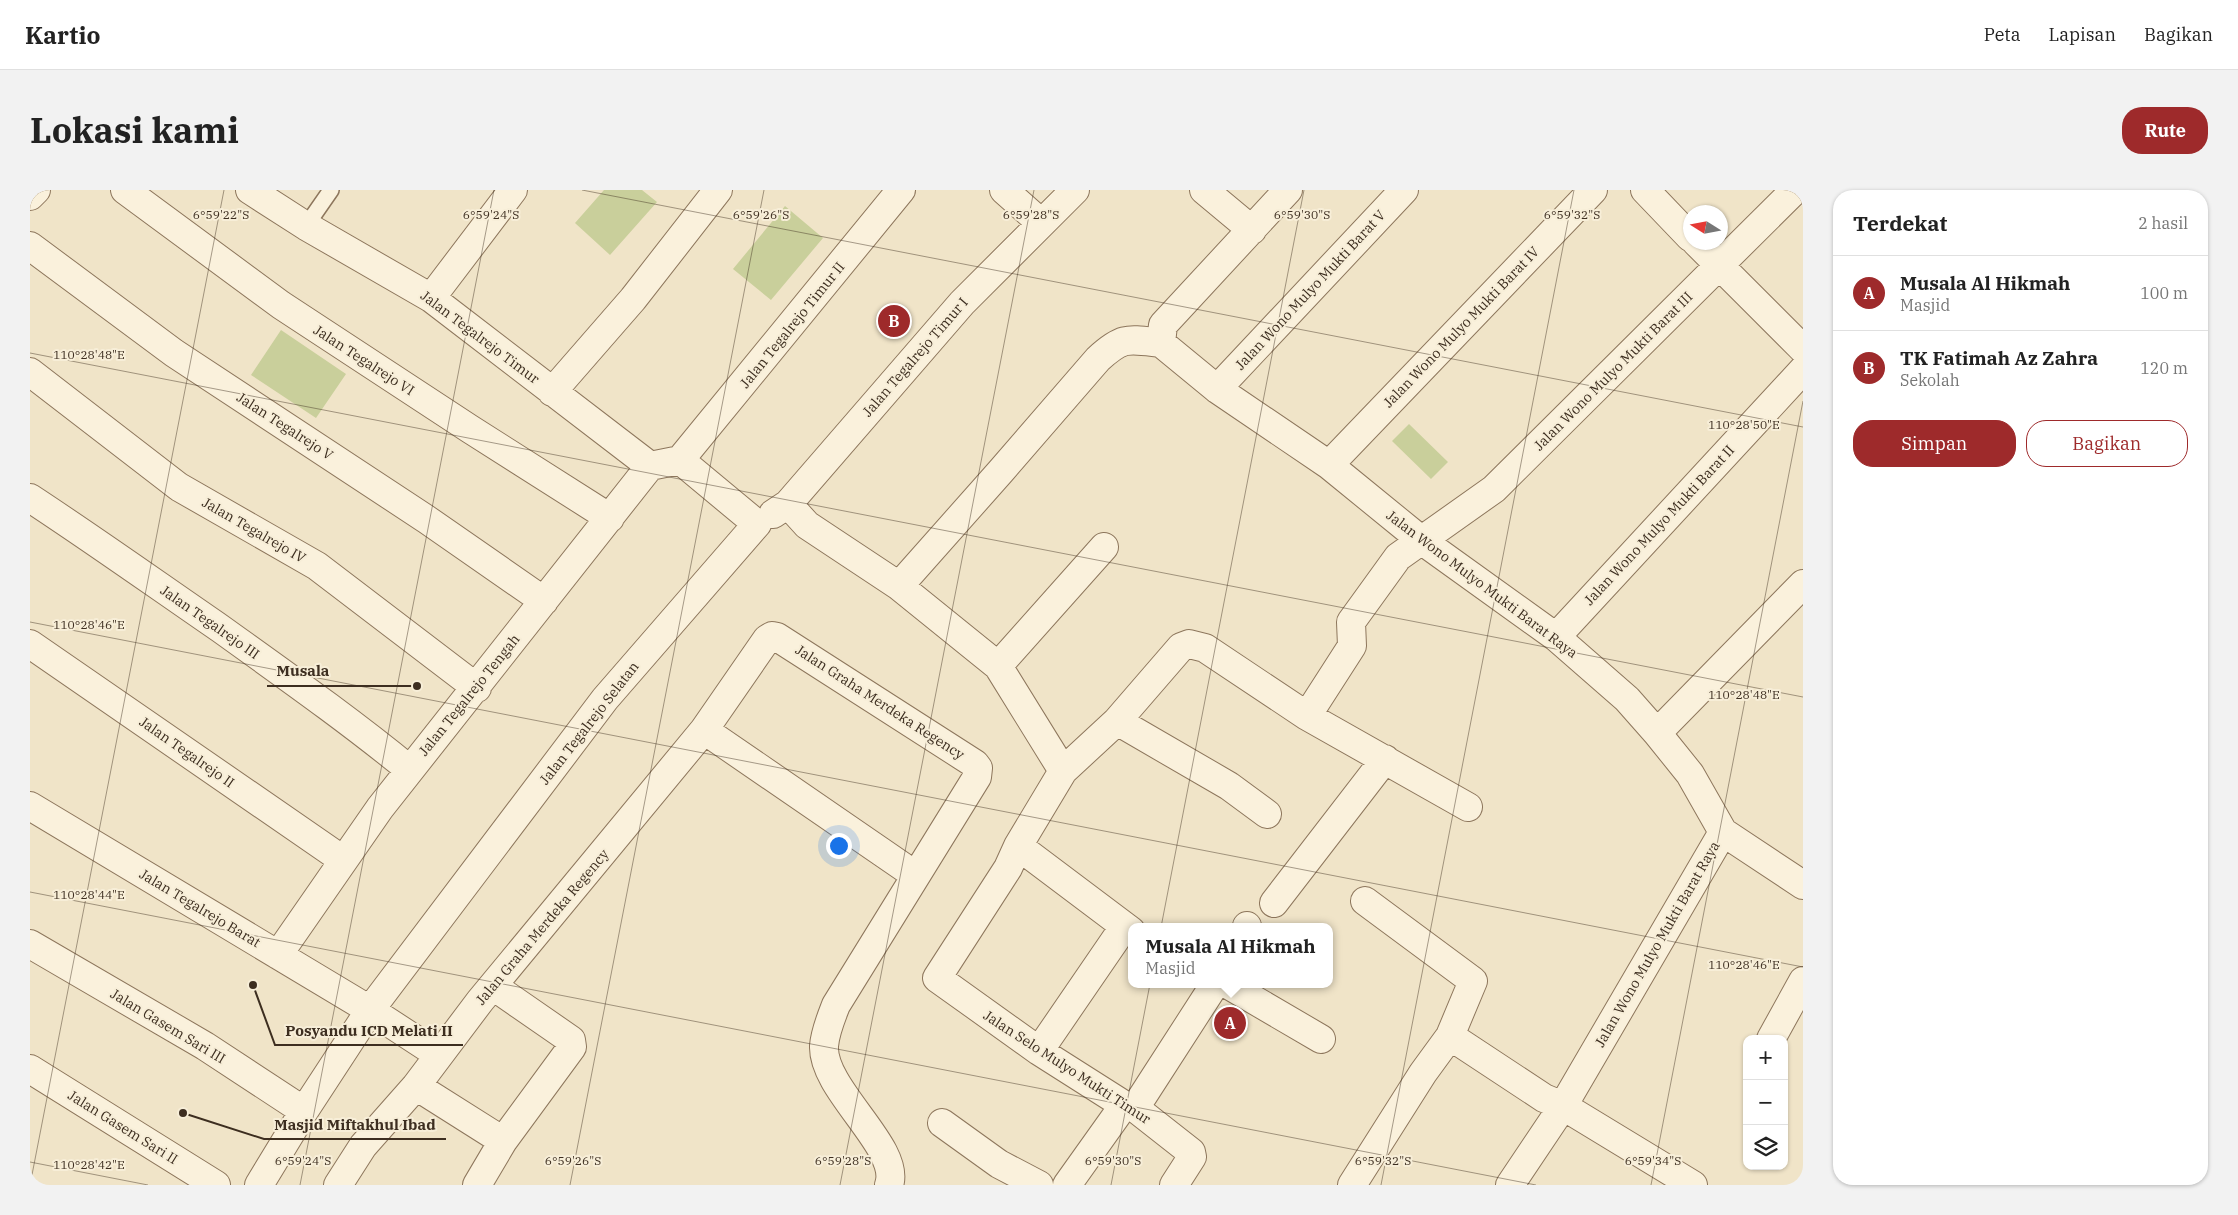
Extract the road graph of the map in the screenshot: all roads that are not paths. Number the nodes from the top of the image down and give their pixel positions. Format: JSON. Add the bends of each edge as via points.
{"nodes":[{"id":1,"x":36,"y":190,"type":"edge"},
{"id":2,"x":125,"y":190,"type":"edge"},
{"id":3,"x":250,"y":190,"type":"edge"},
{"id":4,"x":331,"y":190,"type":"edge"},
{"id":5,"x":512,"y":190,"type":"edge"},
{"id":6,"x":718,"y":190,"type":"edge"},
{"id":7,"x":902,"y":190,"type":"edge"},
{"id":8,"x":1004,"y":190,"type":"edge"},
{"id":9,"x":1075,"y":190,"type":"edge"},
{"id":10,"x":1204,"y":190,"type":"edge"},
{"id":11,"x":1288,"y":190,"type":"edge"},
{"id":12,"x":1404,"y":190,"type":"edge"},
{"id":13,"x":1593,"y":190,"type":"edge"},
{"id":14,"x":1645,"y":190,"type":"edge"},
{"id":15,"x":1795,"y":190,"type":"edge"},
{"id":16,"x":30,"y":196,"type":"edge"},
{"id":17,"x":1041,"y":223,"type":"junction"},
{"id":18,"x":306,"y":226,"type":"junction"},
{"id":19,"x":1252,"y":230,"type":"junction"},
{"id":20,"x":1683,"y":230,"type":"edge"},
{"id":21,"x":30,"y":246,"type":"edge"},
{"id":22,"x":1703,"y":250,"type":"edge"},
{"id":23,"x":1719,"y":267,"type":"junction"},
{"id":24,"x":431,"y":298,"type":"junction"},
{"id":25,"x":1161,"y":343,"type":"junction"},
{"id":26,"x":1803,"y":349,"type":"edge"},
{"id":27,"x":1803,"y":370,"type":"edge"},
{"id":28,"x":30,"y":372,"type":"edge"},
{"id":29,"x":1217,"y":390,"type":"junction"},
{"id":30,"x":552,"y":392,"type":"junction"},
{"id":31,"x":680,"y":460,"type":"junction"},
{"id":32,"x":1329,"y":465,"type":"junction"},
{"id":33,"x":650,"y":466,"type":"junction"},
{"id":34,"x":30,"y":498,"type":"edge"},
{"id":35,"x":788,"y":504,"type":"junction"},
{"id":36,"x":610,"y":518,"type":"junction"},
{"id":37,"x":757,"y":524,"type":"junction"},
{"id":38,"x":1421,"y":540,"type":"junction"},
{"id":39,"x":1104,"y":547,"type":"dead end"},
{"id":40,"x":1803,"y":584,"type":"edge"},
{"id":41,"x":899,"y":586,"type":"junction"},
{"id":42,"x":544,"y":601,"type":"junction"},
{"id":43,"x":1556,"y":637,"type":"junction"},
{"id":44,"x":30,"y":644,"type":"edge"},
{"id":45,"x":998,"y":666,"type":"junction"},
{"id":46,"x":477,"y":688,"type":"junction"},
{"id":47,"x":1307,"y":716,"type":"junction"},
{"id":48,"x":1117,"y":721,"type":"junction"},
{"id":49,"x":704,"y":730,"type":"junction"},
{"id":50,"x":1658,"y":732,"type":"junction"},
{"id":51,"x":1385,"y":759,"type":"junction"},
{"id":52,"x":410,"y":770,"type":"junction"},
{"id":53,"x":1063,"y":771,"type":"junction"},
{"id":54,"x":30,"y":806,"type":"edge"},
{"id":55,"x":1468,"y":807,"type":"dead end"},
{"id":56,"x":1267,"y":814,"type":"dead end"},
{"id":57,"x":1723,"y":832,"type":"junction"},
{"id":58,"x":1018,"y":846,"type":"junction"},
{"id":59,"x":343,"y":860,"type":"junction"},
{"id":60,"x":915,"y":875,"type":"junction"},
{"id":61,"x":1803,"y":885,"type":"edge"},
{"id":62,"x":1365,"y":901,"type":"dead end"},
{"id":63,"x":1274,"y":903,"type":"dead end"},
{"id":64,"x":1128,"y":929,"type":"edge"},
{"id":65,"x":30,"y":944,"type":"edge"},
{"id":66,"x":278,"y":955,"type":"junction"},
{"id":67,"x":1803,"y":981,"type":"edge"},
{"id":68,"x":493,"y":986,"type":"junction"},
{"id":69,"x":1212,"y":988,"type":"edge"},
{"id":70,"x":1234,"y":988,"type":"edge"},
{"id":71,"x":370,"y":1010,"type":"junction"},
{"id":72,"x":1772,"y":1035,"type":"edge"},
{"id":73,"x":1450,"y":1036,"type":"junction"},
{"id":74,"x":1321,"y":1039,"type":"dead end"},
{"id":75,"x":1039,"y":1051,"type":"junction"},
{"id":76,"x":439,"y":1055,"type":"junction"},
{"id":77,"x":30,"y":1069,"type":"edge"},
{"id":78,"x":416,"y":1086,"type":"junction"},
{"id":79,"x":1563,"y":1106,"type":"junction"},
{"id":80,"x":1129,"y":1107,"type":"junction"},
{"id":81,"x":304,"y":1111,"type":"junction"},
{"id":82,"x":942,"y":1123,"type":"dead end"},
{"id":83,"x":504,"y":1140,"type":"junction"},
{"id":84,"x":342,"y":1184,"type":"edge"},
{"id":85,"x":216,"y":1185,"type":"edge"},
{"id":86,"x":259,"y":1185,"type":"edge"},
{"id":87,"x":477,"y":1185,"type":"edge"},
{"id":88,"x":889,"y":1185,"type":"edge"},
{"id":89,"x":1039,"y":1185,"type":"edge"},
{"id":90,"x":1067,"y":1185,"type":"edge"},
{"id":91,"x":1174,"y":1185,"type":"edge"},
{"id":92,"x":1352,"y":1185,"type":"edge"},
{"id":93,"x":1510,"y":1185,"type":"edge"},
{"id":94,"x":1693,"y":1185,"type":"edge"}],
"edges":[{"from":1,"to":16,"type":"street"},
{"from":2,"to":36,"type":"street","name":"Jalan Tegalrejo VI","via":[[280,305]]},
{"from":3,"to":18,"type":"street","name":"Jalan Tegalrejo Timur"},
{"from":4,"to":18,"type":"lane"},
{"from":5,"to":24,"type":"street"},
{"from":6,"to":30,"type":"street","via":[[633,299]]},
{"from":7,"to":31,"type":"street","name":"Jalan Tegalrejo Timur II"},
{"from":8,"to":17,"type":"street"},
{"from":9,"to":17,"type":"street","name":"Jalan Tegalrejo Timur I"},
{"from":10,"to":19,"type":"street"},
{"from":11,"to":19,"type":"street"},
{"from":12,"to":29,"type":"street","name":"Jalan Wono Mulyo Mukti Barat V"},
{"from":13,"to":32,"type":"street","name":"Jalan Wono Mulyo Mukti Barat IV"},
{"from":14,"to":20,"type":"street"},
{"from":15,"to":23,"type":"street","name":"Jalan Wono Mulyo Mukti Barat III"},
{"from":17,"to":35,"type":"street","name":"Jalan Tegalrejo Timur I","via":[[962,303]]},
{"from":18,"to":24,"type":"street","name":"Jalan Tegalrejo Timur"},
{"from":19,"to":25,"type":"street","via":[[1163,325]]},
{"from":21,"to":42,"type":"street","name":"Jalan Tegalrejo V","via":[[174,353]]},
{"from":22,"to":23,"type":"street"},
{"from":23,"to":26,"type":"street"},
{"from":23,"to":38,"type":"street","name":"Jalan Wono Mulyo Mukti Barat III","via":[[1494,488]]},
{"from":24,"to":30,"type":"street","name":"Jalan Tegalrejo Timur"},
{"from":25,"to":29,"type":"street","name":"Jalan Wono Mulyo Mukti Barat Raya"},
{"from":25,"to":41,"type":"street","via":[[1133,340],[1114,343]]},
{"from":27,"to":43,"type":"street","name":"Jalan Wono Mulyo Mukti Barat II"},
{"from":28,"to":46,"type":"street","name":"Jalan Tegalrejo IV","via":[[179,487],[317,566]]},
{"from":29,"to":32,"type":"street","name":"Jalan Wono Mulyo Mukti Barat Raya"},
{"from":30,"to":33,"type":"street","name":"Jalan Tegalrejo Timur"},
{"from":31,"to":33,"type":"street"},
{"from":31,"to":37,"type":"street"},
{"from":32,"to":38,"type":"street","name":"Jalan Wono Mulyo Mukti Barat Raya"},
{"from":33,"to":36,"type":"street","name":"Jalan Tegalrejo Tengah"},
{"from":34,"to":52,"type":"street","name":"Jalan Tegalrejo III","via":[[255,654]]},
{"from":35,"to":37,"type":"street","name":"Jalan Tegalrejo Timur I"},
{"from":35,"to":41,"type":"street","via":[[807,525]]},
{"from":36,"to":42,"type":"street","name":"Jalan Tegalrejo Tengah"},
{"from":37,"to":71,"type":"street","name":"Jalan Tegalrejo Selatan","via":[[605,699]]},
{"from":38,"to":43,"type":"street","name":"Jalan Wono Mulyo Mukti Barat Raya"},
{"from":38,"to":47,"type":"street","name":"Jalan Wono Mulyo Mukti Barat III","via":[[1398,557],[1351,622],[1352,646]]},
{"from":39,"to":45,"type":"street"},
{"from":40,"to":50,"type":"street"},
{"from":41,"to":45,"type":"street"},
{"from":42,"to":46,"type":"street","name":"Jalan Tegalrejo Tengah"},
{"from":43,"to":50,"type":"street","name":"Jalan Wono Mulyo Mukti Barat Raya","via":[[1627,699]]},
{"from":44,"to":59,"type":"street","name":"Jalan Tegalrejo II"},
{"from":45,"to":53,"type":"street"},
{"from":46,"to":52,"type":"street","name":"Jalan Tegalrejo Tengah"},
{"from":47,"to":48,"type":"street","via":[[1205,648],[1189,644],[1181,647]]},
{"from":47,"to":51,"type":"street"},
{"from":48,"to":53,"type":"street"},
{"from":48,"to":56,"type":"street","via":[[1229,786]]},
{"from":49,"to":60,"type":"street"},
{"from":49,"to":60,"type":"street","name":"Jalan Graha Merdeka Regency","via":[[772,636],[975,764],[978,768],[976,778]]},
{"from":49,"to":68,"type":"street","name":"Jalan Graha Merdeka Regency"},
{"from":50,"to":57,"type":"street","name":"Jalan Wono Mulyo Mukti Barat Raya","via":[[1690,774]]},
{"from":51,"to":55,"type":"street"},
{"from":51,"to":63,"type":"street"},
{"from":52,"to":59,"type":"street","name":"Jalan Tegalrejo Tengah"},
{"from":53,"to":58,"type":"street"},
{"from":54,"to":66,"type":"street","name":"Jalan Tegalrejo Barat"},
{"from":57,"to":61,"type":"street"},
{"from":57,"to":79,"type":"street","name":"Jalan Wono Mulyo Mukti Barat Raya"},
{"from":58,"to":64,"type":"street"},
{"from":58,"to":75,"type":"street","name":"Jalan Selo Mulyo Mukti Timur","via":[[1008,868],[936,976]]},
{"from":59,"to":66,"type":"street","name":"Jalan Tegalrejo Tengah"},
{"from":60,"to":88,"type":"street","name":"Jalan Graha Merdeka Regency","via":[[836,1005],[824,1046],[827,1064],[842,1092],[888,1160]]},
{"from":62,"to":73,"type":"street","via":[[1473,981]]},
{"from":64,"to":75,"type":"street"},
{"from":65,"to":81,"type":"street","name":"Jalan Gasem Sari III","via":[[205,1046]]},
{"from":66,"to":71,"type":"street","name":"Jalan Tegalrejo Barat"},
{"from":67,"to":72,"type":"street"},
{"from":68,"to":76,"type":"street","name":"Jalan Graha Merdeka Regency"},
{"from":68,"to":83,"type":"street","via":[[571,1040],[572,1044]]},
{"from":69,"to":80,"type":"street"},
{"from":70,"to":74,"type":"street"},
{"from":71,"to":76,"type":"street","name":"Jalan Tegalrejo Barat"},
{"from":71,"to":81,"type":"street","name":"Jalan Tegalrejo Selatan"},
{"from":73,"to":79,"type":"street","via":[[1544,1098]]},
{"from":73,"to":92,"type":"street"},
{"from":75,"to":80,"type":"street","name":"Jalan Selo Mulyo Mukti Timur"},
{"from":76,"to":78,"type":"street","name":"Jalan Graha Merdeka Regency"},
{"from":77,"to":85,"type":"street","name":"Jalan Gasem Sari II"},
{"from":78,"to":83,"type":"street"},
{"from":78,"to":84,"type":"street","name":"Jalan Graha Merdeka Regency","via":[[363,1146]]},
{"from":79,"to":93,"type":"street","name":"Jalan Wono Mulyo Mukti Barat Raya"},
{"from":79,"to":94,"type":"street"},
{"from":80,"to":90,"type":"street"},
{"from":80,"to":91,"type":"street","name":"Jalan Selo Mulyo Mukti Timur","via":[[1191,1152],[1192,1157]]},
{"from":81,"to":86,"type":"street","name":"Jalan Tegalrejo Selatan"},
{"from":82,"to":89,"type":"street","via":[[999,1164]]},
{"from":83,"to":87,"type":"street"}]}
